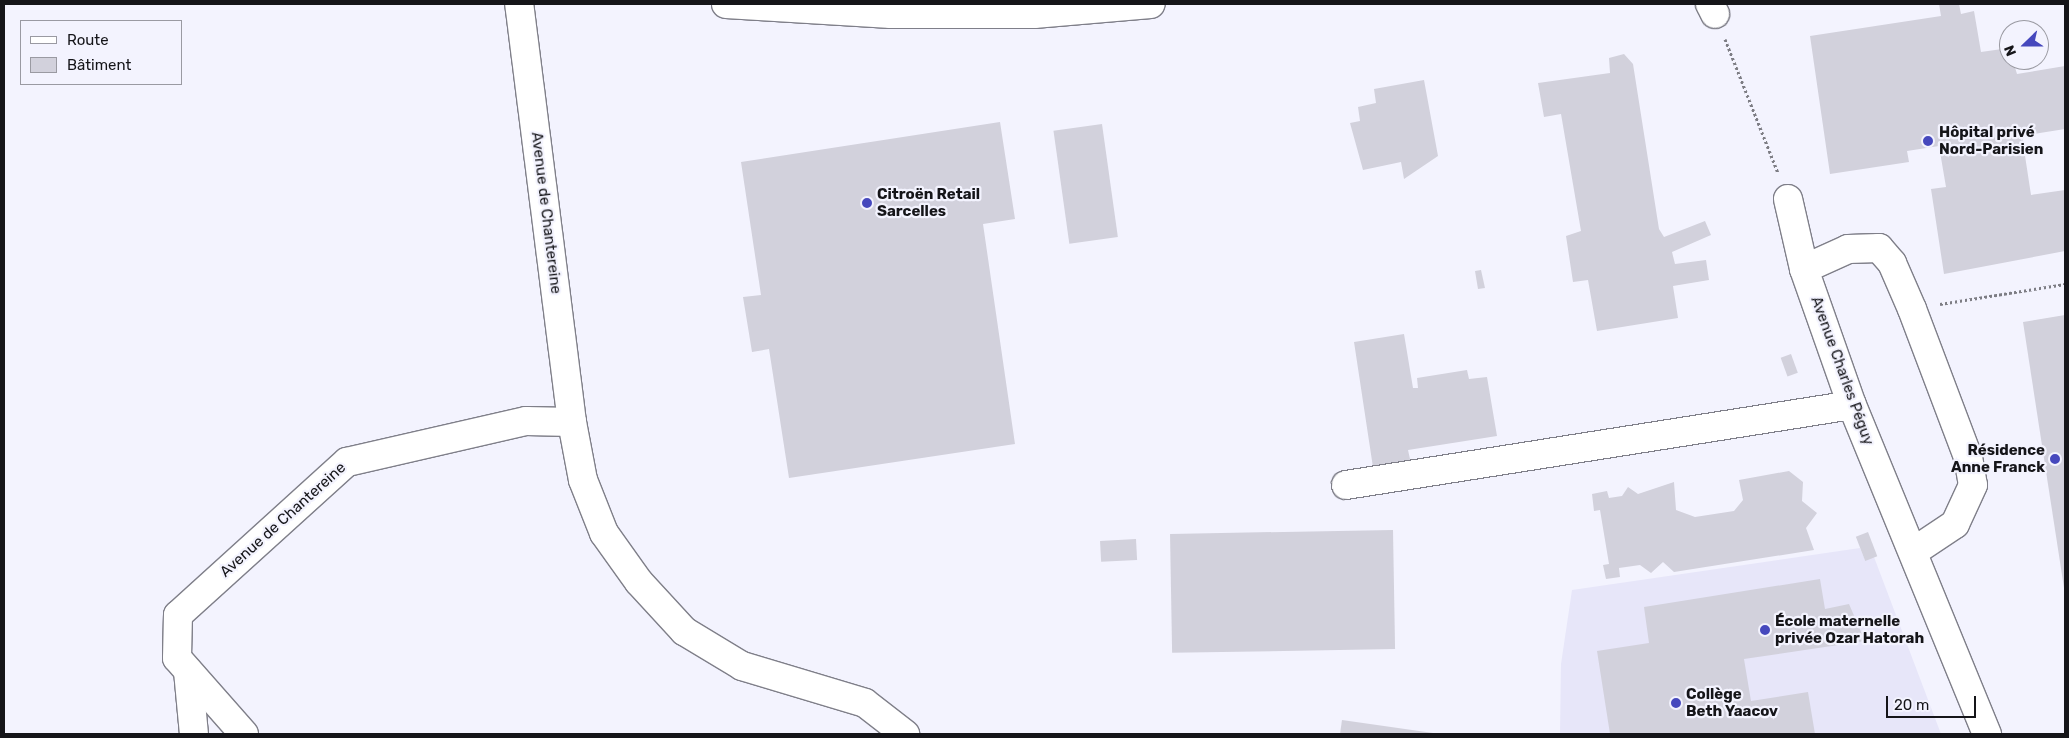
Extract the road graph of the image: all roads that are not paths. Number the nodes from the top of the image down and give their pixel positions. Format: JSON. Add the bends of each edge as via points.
{"nodes":[{"id":1,"x":519,"y":4,"type":"edge"},
{"id":2,"x":726,"y":4,"type":"edge"},
{"id":3,"x":1151,"y":4,"type":"edge"},
{"id":4,"x":1788,"y":199,"type":"road end"},
{"id":5,"x":1804,"y":269,"type":"junction"},
{"id":6,"x":1852,"y":405,"type":"junction"},
{"id":7,"x":572,"y":422,"type":"junction"},
{"id":8,"x":1346,"y":485,"type":"dead end"},
{"id":9,"x":1912,"y":552,"type":"junction"},
{"id":10,"x":188,"y":670,"type":"junction"},
{"id":11,"x":194,"y":734,"type":"edge"},
{"id":12,"x":244,"y":734,"type":"edge"},
{"id":13,"x":905,"y":734,"type":"edge"},
{"id":14,"x":1987,"y":734,"type":"edge"}],
"edges":[{"from":1,"to":7,"type":"street","name":"Avenue de Chantereine"},
{"from":2,"to":3,"type":"street","via":[[891,14],[1034,14]]},
{"from":4,"to":5,"type":"street","name":"Avenue Charles Péguy"},
{"from":5,"to":6,"type":"street","name":"Avenue Charles Péguy"},
{"from":5,"to":9,"type":"street","via":[[1848,250],[1879,248],[1892,263],[1912,309],[1968,457],[1972,485],[1955,524]]},
{"from":6,"to":8,"type":"street"},
{"from":6,"to":9,"type":"street","name":"Avenue Charles Péguy"},
{"from":7,"to":10,"type":"street","name":"Avenue de Chantereine","via":[[526,421],[348,462],[178,615],[177,658]]},
{"from":7,"to":13,"type":"street","name":"Avenue de Chantereine","via":[[583,480],[604,533],[639,582],[684,631],[742,666],[865,703]]},
{"from":9,"to":14,"type":"street","name":"Avenue Charles Péguy"},
{"from":10,"to":11,"type":"street"},
{"from":10,"to":12,"type":"street","name":"Avenue de Chantereine"}]}
